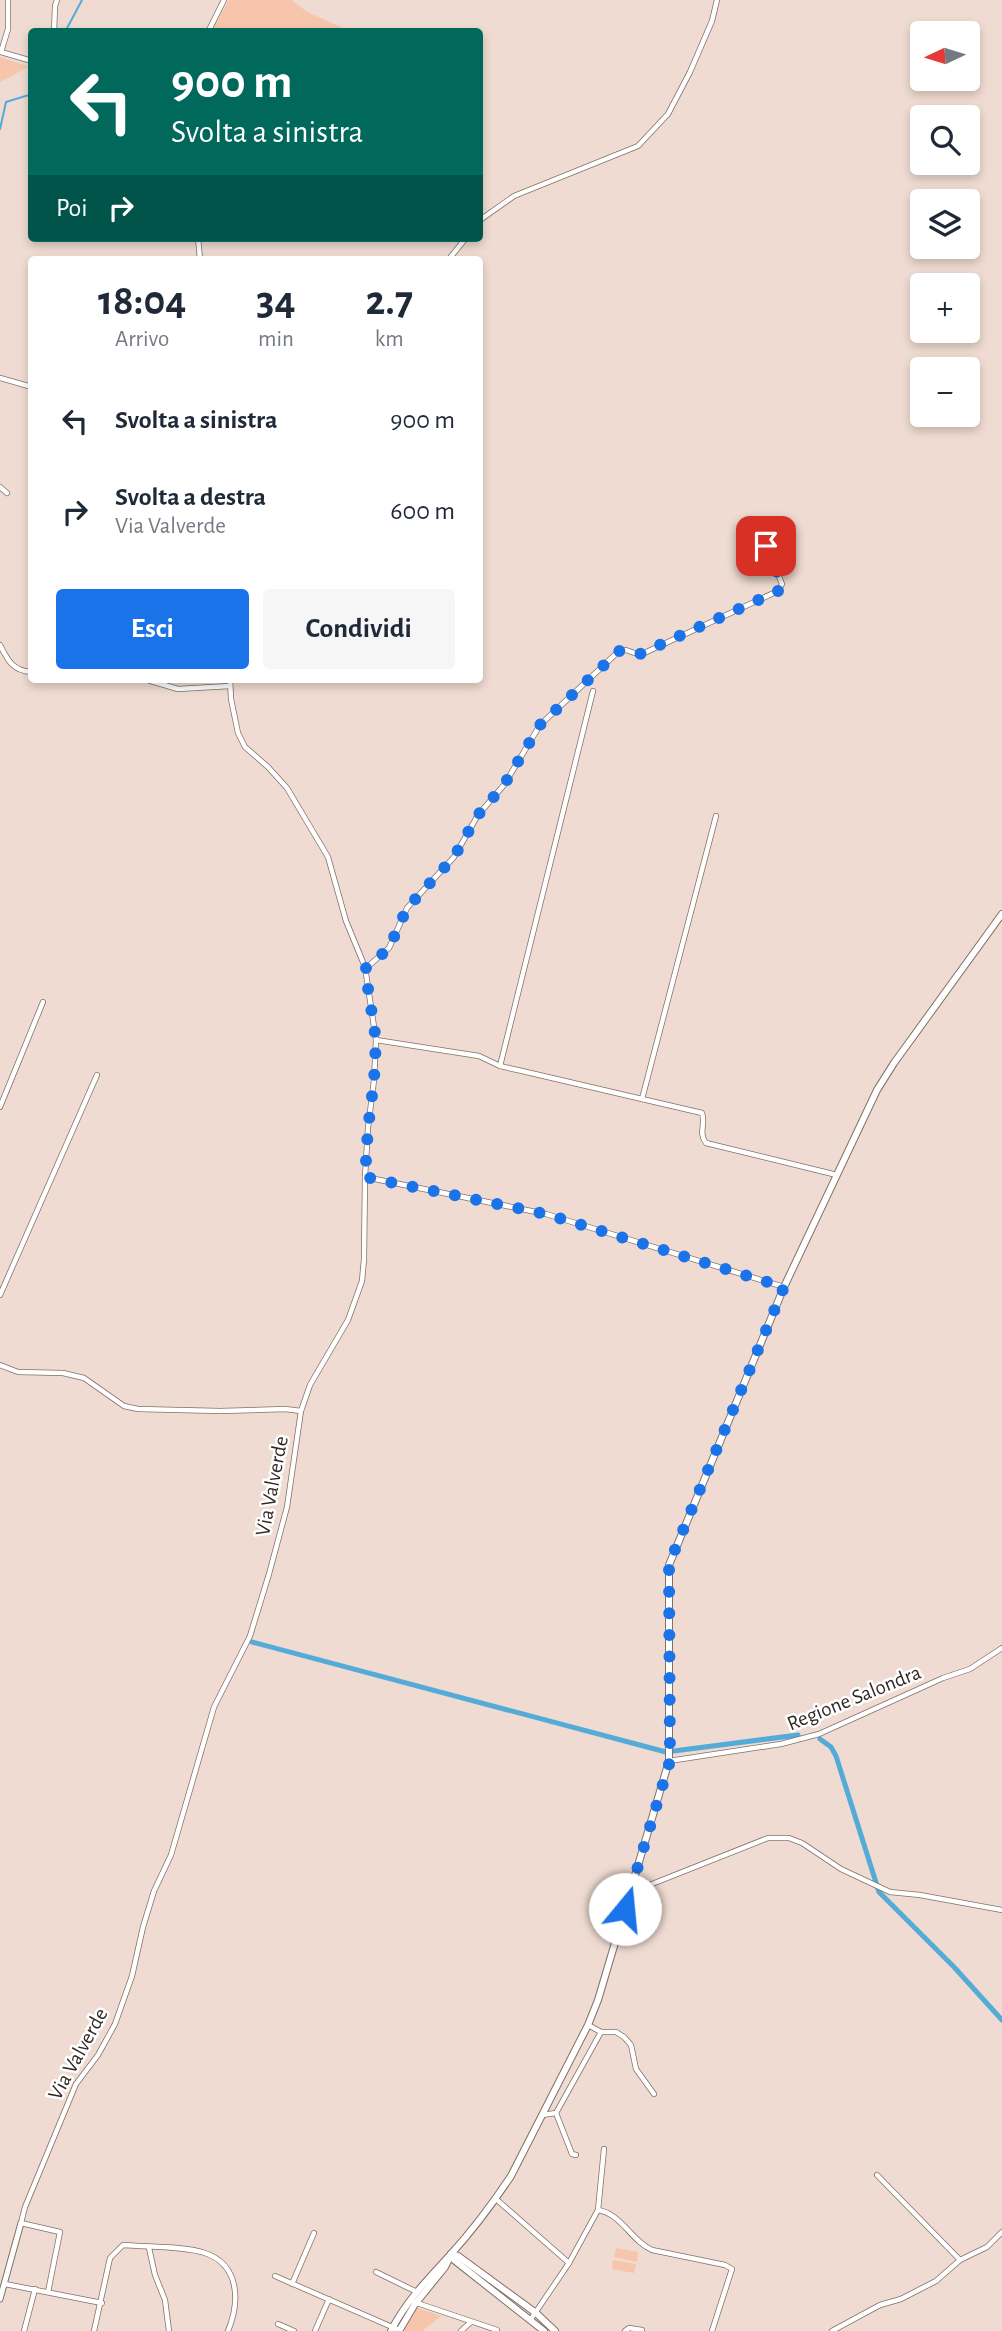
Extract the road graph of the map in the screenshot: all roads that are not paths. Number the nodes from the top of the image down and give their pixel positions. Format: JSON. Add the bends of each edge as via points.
{"nodes":[{"id":1,"x":8,"y":0,"type":"edge"},
{"id":2,"x":57,"y":0,"type":"edge"},
{"id":3,"x":224,"y":0,"type":"edge"},
{"id":4,"x":717,"y":0,"type":"edge"},
{"id":5,"x":54,"y":28,"type":"edge"},
{"id":6,"x":210,"y":28,"type":"edge"},
{"id":7,"x":28,"y":60,"type":"edge"},
{"id":8,"x":483,"y":218,"type":"edge"},
{"id":9,"x":463,"y":242,"type":"edge"},
{"id":10,"x":451,"y":256,"type":"edge"},
{"id":11,"x":0,"y":378,"type":"edge"},
{"id":12,"x":28,"y":386,"type":"edge"},
{"id":13,"x":0,"y":487,"type":"edge"},
{"id":14,"x":7,"y":493,"type":"dead end"},
{"id":15,"x":766,"y":546,"type":"dead end"},
{"id":16,"x":0,"y":645,"type":"edge"},
{"id":17,"x":28,"y":671,"type":"edge"},
{"id":18,"x":158,"y":683,"type":"edge"},
{"id":19,"x":230,"y":686,"type":"joint"},
{"id":20,"x":593,"y":691,"type":"dead end"},
{"id":21,"x":716,"y":816,"type":"dead end"},
{"id":22,"x":1002,"y":914,"type":"edge"},
{"id":23,"x":365,"y":969,"type":"junction"},
{"id":24,"x":43,"y":1002,"type":"dead end"},
{"id":25,"x":376,"y":1040,"type":"junction"},
{"id":26,"x":500,"y":1066,"type":"junction"},
{"id":27,"x":97,"y":1075,"type":"dead end"},
{"id":28,"x":642,"y":1099,"type":"junction"},
{"id":29,"x":0,"y":1107,"type":"edge"},
{"id":30,"x":837,"y":1175,"type":"junction"},
{"id":31,"x":365,"y":1177,"type":"junction"},
{"id":32,"x":784,"y":1287,"type":"junction"},
{"id":33,"x":0,"y":1295,"type":"edge"},
{"id":34,"x":0,"y":1365,"type":"edge"},
{"id":35,"x":301,"y":1411,"type":"junction"},
{"id":36,"x":1002,"y":1647,"type":"edge"},
{"id":37,"x":669,"y":1755,"type":"junction"},
{"id":38,"x":631,"y":1890,"type":"junction"},
{"id":39,"x":1002,"y":1910,"type":"edge"},
{"id":40,"x":588,"y":2025,"type":"junction"},
{"id":41,"x":601,"y":2032,"type":"junction"},
{"id":42,"x":654,"y":2094,"type":"dead end"},
{"id":43,"x":556,"y":2113,"type":"junction"},
{"id":44,"x":542,"y":2115,"type":"junction"},
{"id":45,"x":604,"y":2149,"type":"dead end"},
{"id":46,"x":576,"y":2155,"type":"dead end"},
{"id":47,"x":877,"y":2175,"type":"dead end"},
{"id":48,"x":496,"y":2199,"type":"junction"},
{"id":49,"x":598,"y":2210,"type":"junction"},
{"id":50,"x":21,"y":2223,"type":"junction"},
{"id":51,"x":1002,"y":2232,"type":"edge"},
{"id":52,"x":314,"y":2233,"type":"dead end"},
{"id":53,"x":149,"y":2248,"type":"junction"},
{"id":54,"x":451,"y":2254,"type":"junction"},
{"id":55,"x":960,"y":2260,"type":"junction"},
{"id":56,"x":569,"y":2263,"type":"junction"},
{"id":57,"x":376,"y":2272,"type":"dead end"},
{"id":58,"x":4,"y":2275,"type":"edge"},
{"id":59,"x":275,"y":2276,"type":"dead end"},
{"id":60,"x":5,"y":2284,"type":"junction"},
{"id":61,"x":292,"y":2284,"type":"junction"},
{"id":62,"x":35,"y":2290,"type":"junction"},
{"id":63,"x":48,"y":2292,"type":"junction"},
{"id":64,"x":417,"y":2292,"type":"junction"},
{"id":65,"x":0,"y":2299,"type":"edge"},
{"id":66,"x":329,"y":2299,"type":"junction"},
{"id":67,"x":413,"y":2302,"type":"junction"},
{"id":68,"x":102,"y":2303,"type":"junction"},
{"id":69,"x":534,"y":2316,"type":"junction"},
{"id":70,"x":472,"y":2322,"type":"junction"},
{"id":71,"x":278,"y":2324,"type":"dead end"},
{"id":72,"x":497,"y":2329,"type":"edge"},
{"id":73,"x":396,"y":2330,"type":"edge"},
{"id":74,"x":642,"y":2330,"type":"edge"},
{"id":75,"x":24,"y":2331,"type":"edge"},
{"id":76,"x":94,"y":2331,"type":"edge"},
{"id":77,"x":169,"y":2331,"type":"edge"},
{"id":78,"x":228,"y":2331,"type":"edge"},
{"id":79,"x":294,"y":2331,"type":"edge"},
{"id":80,"x":315,"y":2331,"type":"edge"},
{"id":81,"x":461,"y":2331,"type":"edge"},
{"id":82,"x":544,"y":2331,"type":"edge"},
{"id":83,"x":555,"y":2331,"type":"edge"},
{"id":84,"x":625,"y":2331,"type":"edge"},
{"id":85,"x":712,"y":2331,"type":"edge"},
{"id":86,"x":832,"y":2331,"type":"edge"}],
"edges":[{"from":1,"to":7,"type":"street","via":[[8,29],[1,52]]},
{"from":2,"to":5,"type":"street"},
{"from":3,"to":6,"type":"street"},
{"from":4,"to":8,"type":"street","via":[[690,72],[668,114],[638,146],[514,196]]},
{"from":9,"to":10,"type":"street"},
{"from":11,"to":12,"type":"street"},
{"from":13,"to":14,"type":"street"},
{"from":15,"to":23,"type":"street","via":[[782,584],[778,591],[640,654],[619,651],[540,725],[454,857],[407,908],[389,948]]},
{"from":16,"to":17,"type":"street","via":[[12,667]]},
{"from":18,"to":19,"type":"street","via":[[178,689]]},
{"from":19,"to":23,"type":"street","name":"Via Valverde","via":[[244,747],[287,788],[328,858]]},
{"from":20,"to":26,"type":"street"},
{"from":21,"to":28,"type":"street"},
{"from":22,"to":30,"type":"main road","via":[[894,1063]]},
{"from":23,"to":25,"type":"street","name":"Via Valverde"},
{"from":24,"to":29,"type":"street"},
{"from":25,"to":26,"type":"street","via":[[479,1056]]},
{"from":25,"to":31,"type":"street","name":"Via Valverde"},
{"from":26,"to":28,"type":"street"},
{"from":27,"to":33,"type":"street"},
{"from":28,"to":30,"type":"street","via":[[702,1113],[701,1134],[706,1143]]},
{"from":30,"to":32,"type":"main road"},
{"from":31,"to":32,"type":"street","via":[[546,1214]]},
{"from":31,"to":35,"type":"street","name":"Via Valverde","via":[[361,1284],[348,1320],[310,1385]]},
{"from":32,"to":37,"type":"main road","via":[[669,1564]]},
{"from":34,"to":35,"type":"street","via":[[84,1378],[131,1408]]},
{"from":35,"to":50,"type":"street","name":"Via Valverde","via":[[287,1507],[250,1636],[214,1707],[172,1855],[154,1891],[116,2024],[76,2084]]},
{"from":36,"to":37,"type":"street","name":"Regione Salondra","via":[[970,1669],[819,1734],[781,1744]]},
{"from":37,"to":38,"type":"main road"},
{"from":38,"to":39,"type":"street","via":[[768,1838],[789,1838],[881,1889]]},
{"from":38,"to":40,"type":"main road"},
{"from":40,"to":41,"type":"street"},
{"from":40,"to":44,"type":"main road"},
{"from":41,"to":42,"type":"street","via":[[616,2032],[628,2041],[636,2069]]},
{"from":41,"to":43,"type":"street"},
{"from":43,"to":44,"type":"street"},
{"from":43,"to":46,"type":"street"},
{"from":44,"to":48,"type":"main road"},
{"from":45,"to":49,"type":"street"},
{"from":47,"to":55,"type":"street"},
{"from":48,"to":54,"type":"main road"},
{"from":48,"to":56,"type":"street"},
{"from":49,"to":56,"type":"street"},
{"from":49,"to":85,"type":"street","via":[[617,2218],[642,2246],[732,2269]]},
{"from":50,"to":58,"type":"street","name":"Via Valverde"},
{"from":50,"to":63,"type":"street","via":[[60,2232]]},
{"from":51,"to":55,"type":"street","via":[[987,2247]]},
{"from":52,"to":61,"type":"street"},
{"from":53,"to":68,"type":"street","via":[[123,2245],[110,2258]]},
{"from":53,"to":77,"type":"street"},
{"from":53,"to":78,"type":"street","via":[[205,2253],[228,2270],[236,2290],[236,2314]]},
{"from":54,"to":64,"type":"main road"},
{"from":54,"to":67,"type":"main road"},
{"from":54,"to":69,"type":"main road"},
{"from":55,"to":86,"type":"street","via":[[936,2281]]},
{"from":56,"to":69,"type":"street"},
{"from":57,"to":64,"type":"street"},
{"from":58,"to":60,"type":"street","name":"Via Valverde"},
{"from":59,"to":61,"type":"street"},
{"from":60,"to":62,"type":"street"},
{"from":60,"to":65,"type":"street","name":"Via Valverde"},
{"from":61,"to":66,"type":"street"},
{"from":62,"to":63,"type":"street"},
{"from":62,"to":75,"type":"street"},
{"from":63,"to":68,"type":"street"},
{"from":64,"to":67,"type":"main road"},
{"from":66,"to":73,"type":"street"},
{"from":66,"to":80,"type":"street"},
{"from":67,"to":70,"type":"street"},
{"from":67,"to":73,"type":"main road"},
{"from":68,"to":76,"type":"street"},
{"from":69,"to":82,"type":"main road"},
{"from":69,"to":83,"type":"main road"},
{"from":70,"to":72,"type":"street"},
{"from":70,"to":81,"type":"street"},
{"from":71,"to":79,"type":"street"},
{"from":74,"to":84,"type":"street"}]}
